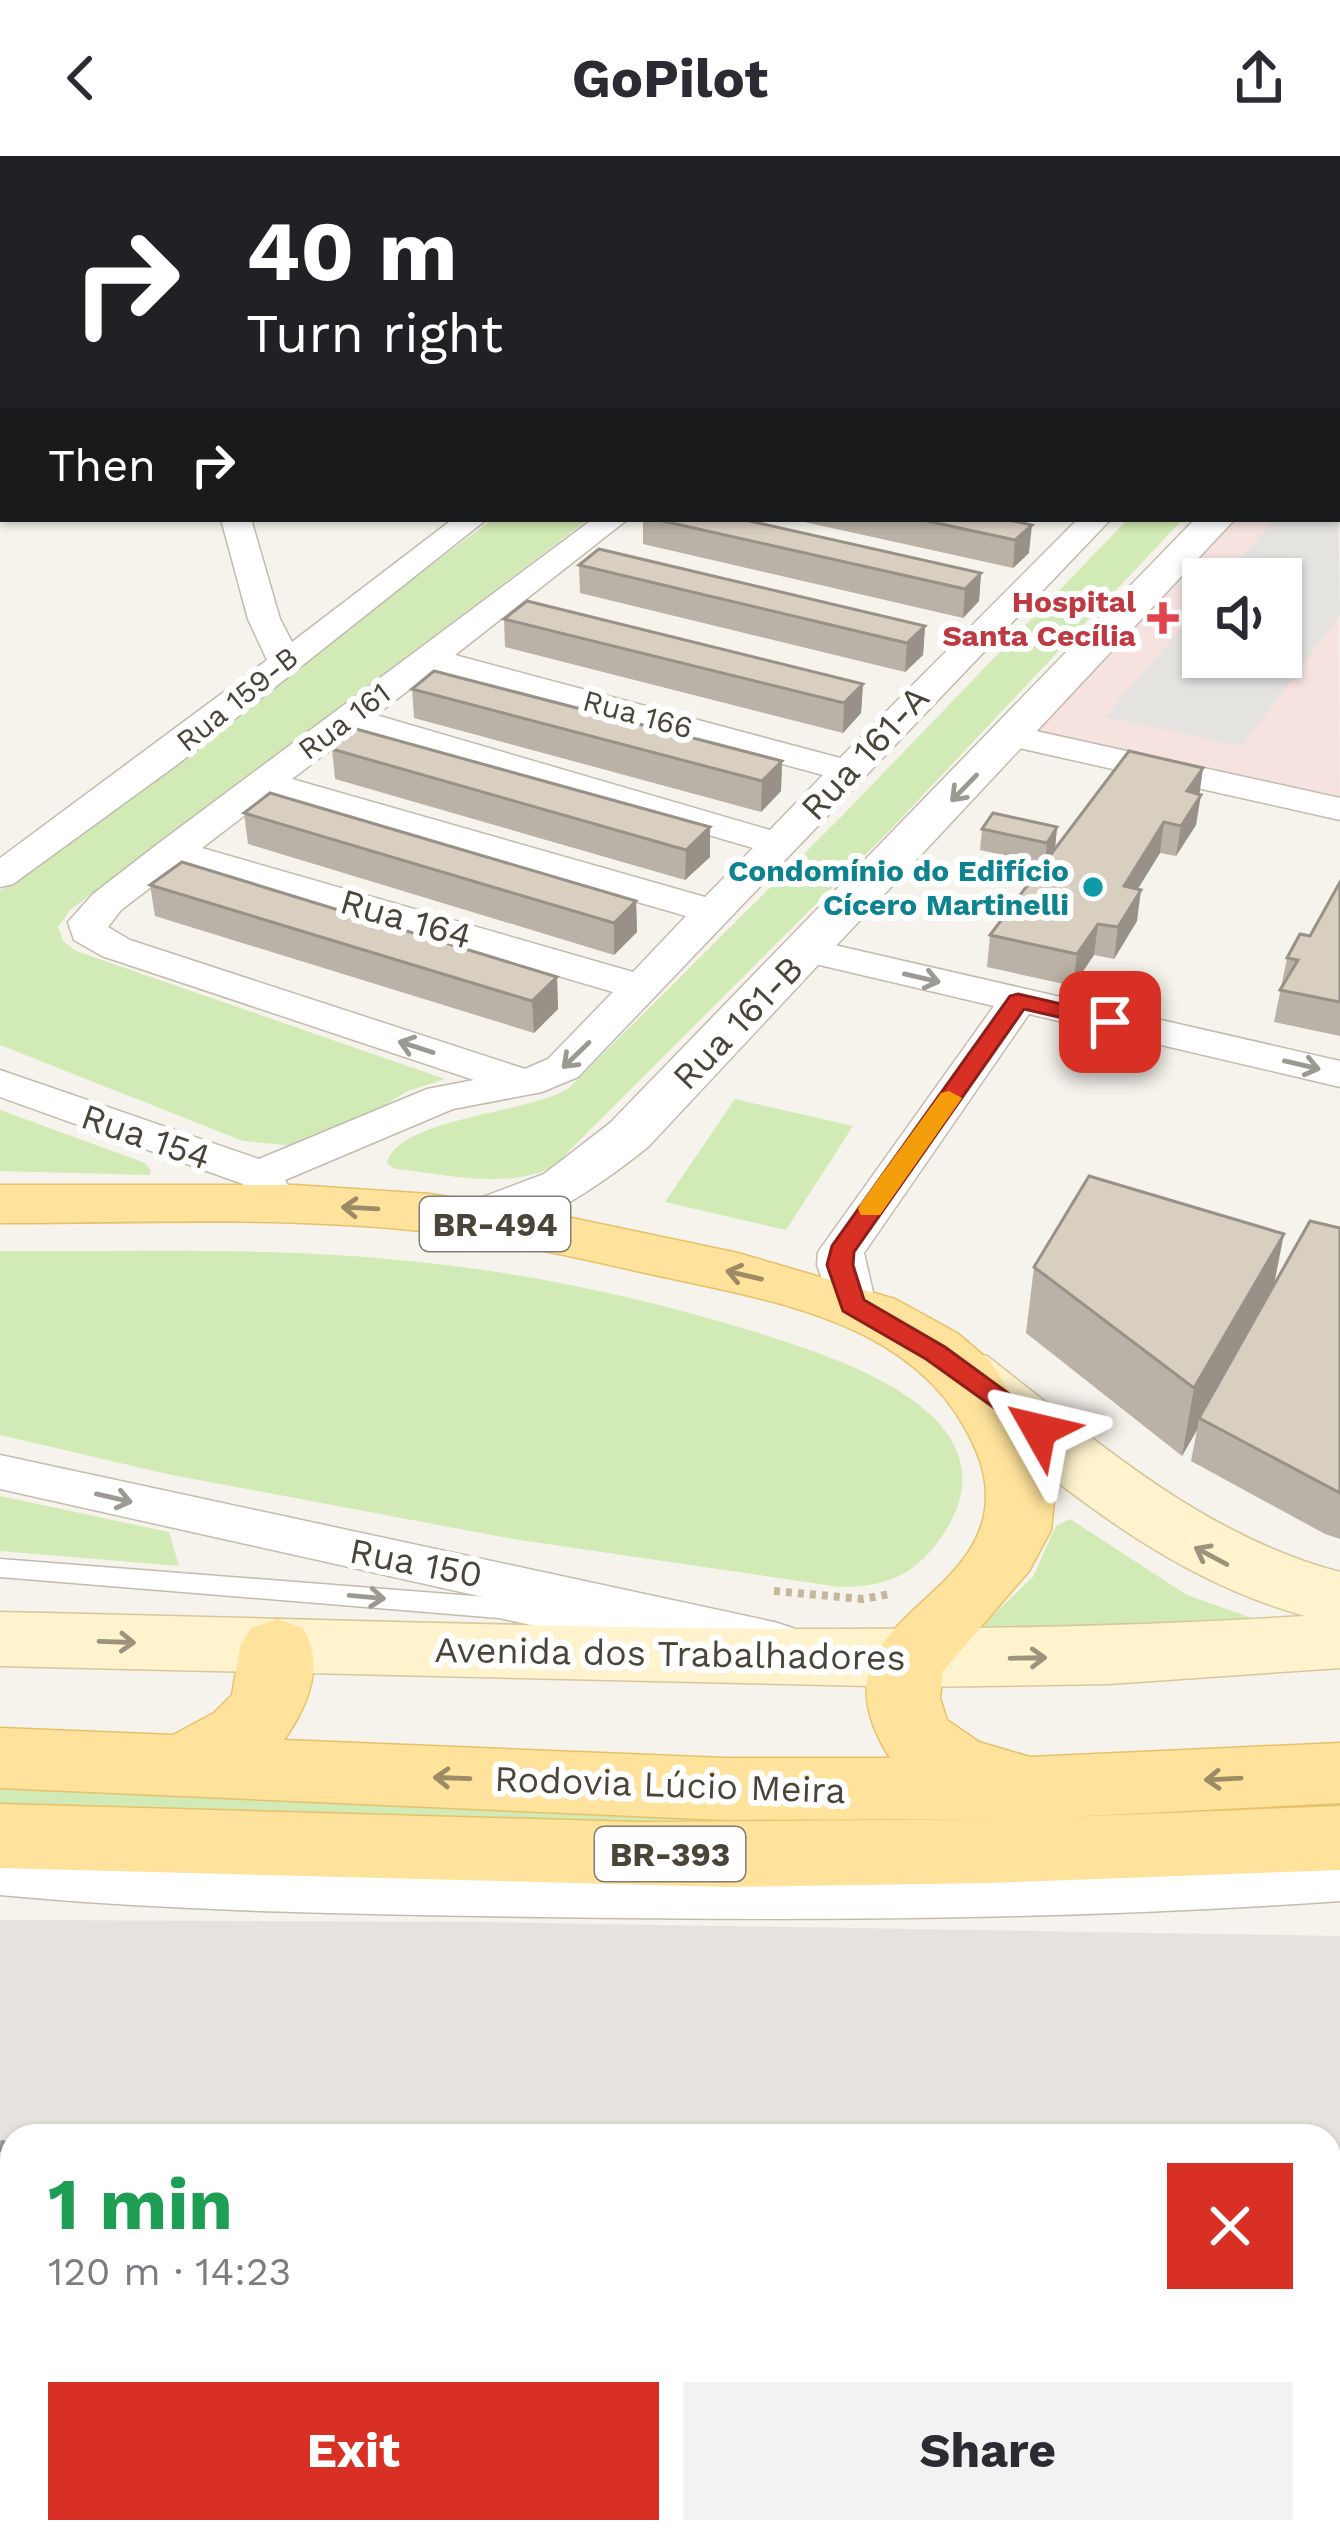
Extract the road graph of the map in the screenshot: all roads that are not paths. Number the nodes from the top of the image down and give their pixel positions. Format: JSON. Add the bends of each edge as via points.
{"nodes":[{"id":1,"x":237,"y":522,"type":"edge"},
{"id":2,"x":468,"y":522,"type":"edge"},
{"id":3,"x":609,"y":522,"type":"edge"},
{"id":4,"x":1213,"y":522,"type":"edge"},
{"id":5,"x":1085,"y":530,"type":"edge"},
{"id":6,"x":1031,"y":532,"type":"edge"},
{"id":7,"x":575,"y":549,"type":"junction"},
{"id":8,"x":621,"y":560,"type":"edge"},
{"id":9,"x":978,"y":580,"type":"edge"},
{"id":10,"x":1022,"y":590,"type":"junction"},
{"id":11,"x":506,"y":600,"type":"junction"},
{"id":12,"x":551,"y":612,"type":"edge"},
{"id":13,"x":922,"y":633,"type":"edge"},
{"id":14,"x":969,"y":644,"type":"junction"},
{"id":15,"x":428,"y":658,"type":"junction"},
{"id":16,"x":284,"y":660,"type":"junction"},
{"id":17,"x":864,"y":694,"type":"dead end"},
{"id":18,"x":909,"y":706,"type":"junction"},
{"id":19,"x":348,"y":718,"type":"junction"},
{"id":20,"x":1013,"y":737,"type":"junction"},
{"id":21,"x":848,"y":771,"type":"junction"},
{"id":22,"x":262,"y":782,"type":"junction"},
{"id":23,"x":1340,"y":809,"type":"edge"},
{"id":24,"x":778,"y":844,"type":"junction"},
{"id":25,"x":172,"y":851,"type":"junction"},
{"id":26,"x":0,"y":876,"type":"edge"},
{"id":27,"x":714,"y":912,"type":"junction"},
{"id":28,"x":808,"y":951,"type":"junction"},
{"id":29,"x":641,"y":987,"type":"junction"},
{"id":30,"x":1018,"y":1001,"type":"junction"},
{"id":31,"x":1340,"y":1074,"type":"edge"},
{"id":32,"x":527,"y":1083,"type":"junction"},
{"id":33,"x":0,"y":1084,"type":"edge"},
{"id":34,"x":269,"y":1191,"type":"junction"},
{"id":35,"x":0,"y":1204,"type":"edge"},
{"id":36,"x":474,"y":1220,"type":"junction"},
{"id":37,"x":852,"y":1305,"type":"junction"},
{"id":38,"x":963,"y":1372,"type":"junction"},
{"id":39,"x":0,"y":1472,"type":"edge"},
{"id":40,"x":0,"y":1568,"type":"edge"},
{"id":41,"x":1340,"y":1599,"type":"edge"},
{"id":42,"x":264,"y":1617,"type":"junction"},
{"id":43,"x":907,"y":1625,"type":"junction"},
{"id":44,"x":0,"y":1639,"type":"edge"},
{"id":45,"x":1340,"y":1642,"type":"edge"},
{"id":46,"x":832,"y":1656,"type":"junction"},
{"id":47,"x":0,"y":1758,"type":"edge"},
{"id":48,"x":185,"y":1763,"type":"junction"},
{"id":49,"x":1340,"y":1773,"type":"edge"},
{"id":50,"x":1030,"y":1788,"type":"junction"},
{"id":51,"x":0,"y":1836,"type":"edge"},
{"id":52,"x":1340,"y":1838,"type":"edge"},
{"id":53,"x":0,"y":1866,"type":"edge"},
{"id":54,"x":1340,"y":1871,"type":"edge"}],
"edges":[{"from":1,"to":16,"type":"street"},
{"from":2,"to":16,"type":"street","name":"Rua 159-B"},
{"from":3,"to":7,"type":"street","name":"Rua 161"},
{"from":4,"to":20,"type":"street","name":"Rua 161-B"},
{"from":5,"to":6,"type":"street"},
{"from":5,"to":10,"type":"street","name":"Rua 161-A"},
{"from":7,"to":8,"type":"street"},
{"from":7,"to":11,"type":"street","name":"Rua 161"},
{"from":9,"to":10,"type":"street"},
{"from":10,"to":14,"type":"street","name":"Rua 161-A"},
{"from":11,"to":12,"type":"street"},
{"from":11,"to":15,"type":"street","name":"Rua 161"},
{"from":13,"to":14,"type":"street"},
{"from":14,"to":18,"type":"street","name":"Rua 161-A"},
{"from":15,"to":19,"type":"street","name":"Rua 161"},
{"from":15,"to":21,"type":"street","name":"Rua 166"},
{"from":16,"to":26,"type":"street","name":"Rua 159-B"},
{"from":17,"to":18,"type":"street"},
{"from":18,"to":21,"type":"street","name":"Rua 161-A"},
{"from":19,"to":22,"type":"street","name":"Rua 161"},
{"from":19,"to":24,"type":"street"},
{"from":20,"to":23,"type":"street"},
{"from":20,"to":28,"type":"street","name":"Rua 161-B","one_way":true},
{"from":21,"to":24,"type":"street","name":"Rua 161-A"},
{"from":22,"to":25,"type":"street","name":"Rua 161"},
{"from":22,"to":27,"type":"street"},
{"from":24,"to":27,"type":"street","name":"Rua 161-A"},
{"from":25,"to":29,"type":"street","name":"Rua 164"},
{"from":32,"to":25,"type":"street","name":"Rua 161","one_way":true,"via":[[116,948],[88,932],[95,913]]},
{"from":27,"to":29,"type":"street","name":"Rua 161-A"},
{"from":28,"to":30,"type":"street","one_way":true},
{"from":28,"to":36,"type":"street","name":"Rua 161-B","via":[[598,1162],[540,1198]]},
{"from":29,"to":32,"type":"street","name":"Rua 161-A","one_way":true,"via":[[563,1068]]},
{"from":30,"to":31,"type":"street","one_way":true},
{"from":30,"to":37,"type":"street","via":[[841,1252]]},
{"from":32,"to":34,"type":"street","name":"Rua 161-A","via":[[442,1098]]},
{"from":33,"to":34,"type":"street","name":"Rua 154"},
{"from":34,"to":35,"type":"main road","number":"BR-494"},
{"from":36,"to":34,"type":"main road","number":"BR-494","one_way":true},
{"from":37,"to":36,"type":"main road","number":"BR-494","one_way":true},
{"from":37,"to":38,"type":"main road","number":"BR-494"},
{"from":41,"to":38,"type":"main road","one_way":true,"via":[[1270,1582],[1204,1552]]},
{"from":38,"to":43,"type":"main road","via":[[1010,1442],[1023,1484],[1017,1531],[994,1568]]},
{"from":39,"to":46,"type":"street","name":"Rua 150","one_way":true},
{"from":40,"to":42,"type":"lane"},
{"from":44,"to":42,"type":"main road","name":"Avenida dos Trabalhadores","one_way":true},
{"from":42,"to":46,"type":"main road","name":"Avenida dos Trabalhadores","via":[[685,1654]]},
{"from":42,"to":48,"type":"main road","via":[[273,1692],[256,1723]]},
{"from":43,"to":45,"type":"main road","name":"Avenida dos Trabalhadores","one_way":true,"via":[[1128,1655]]},
{"from":43,"to":46,"type":"main road","name":"Avenida dos Trabalhadores"},
{"from":43,"to":50,"type":"main road","via":[[903,1707],[919,1741],[967,1770]]},
{"from":47,"to":48,"type":"main road","name":"Rodovia Lúcio Meira","number":"BR-393"},
{"from":50,"to":48,"type":"main road","name":"Rodovia Lúcio Meira","number":"BR-393","one_way":true,"via":[[725,1789]]},
{"from":49,"to":50,"type":"main road","name":"Rodovia Lúcio Meira","number":"BR-393","one_way":true},
{"from":51,"to":52,"type":"main road","name":"Rodovia Lúcio Meira","number":"BR-393","via":[[866,1855]]},
{"from":53,"to":54,"type":"street","via":[[345,1884],[916,1889]]}]}
